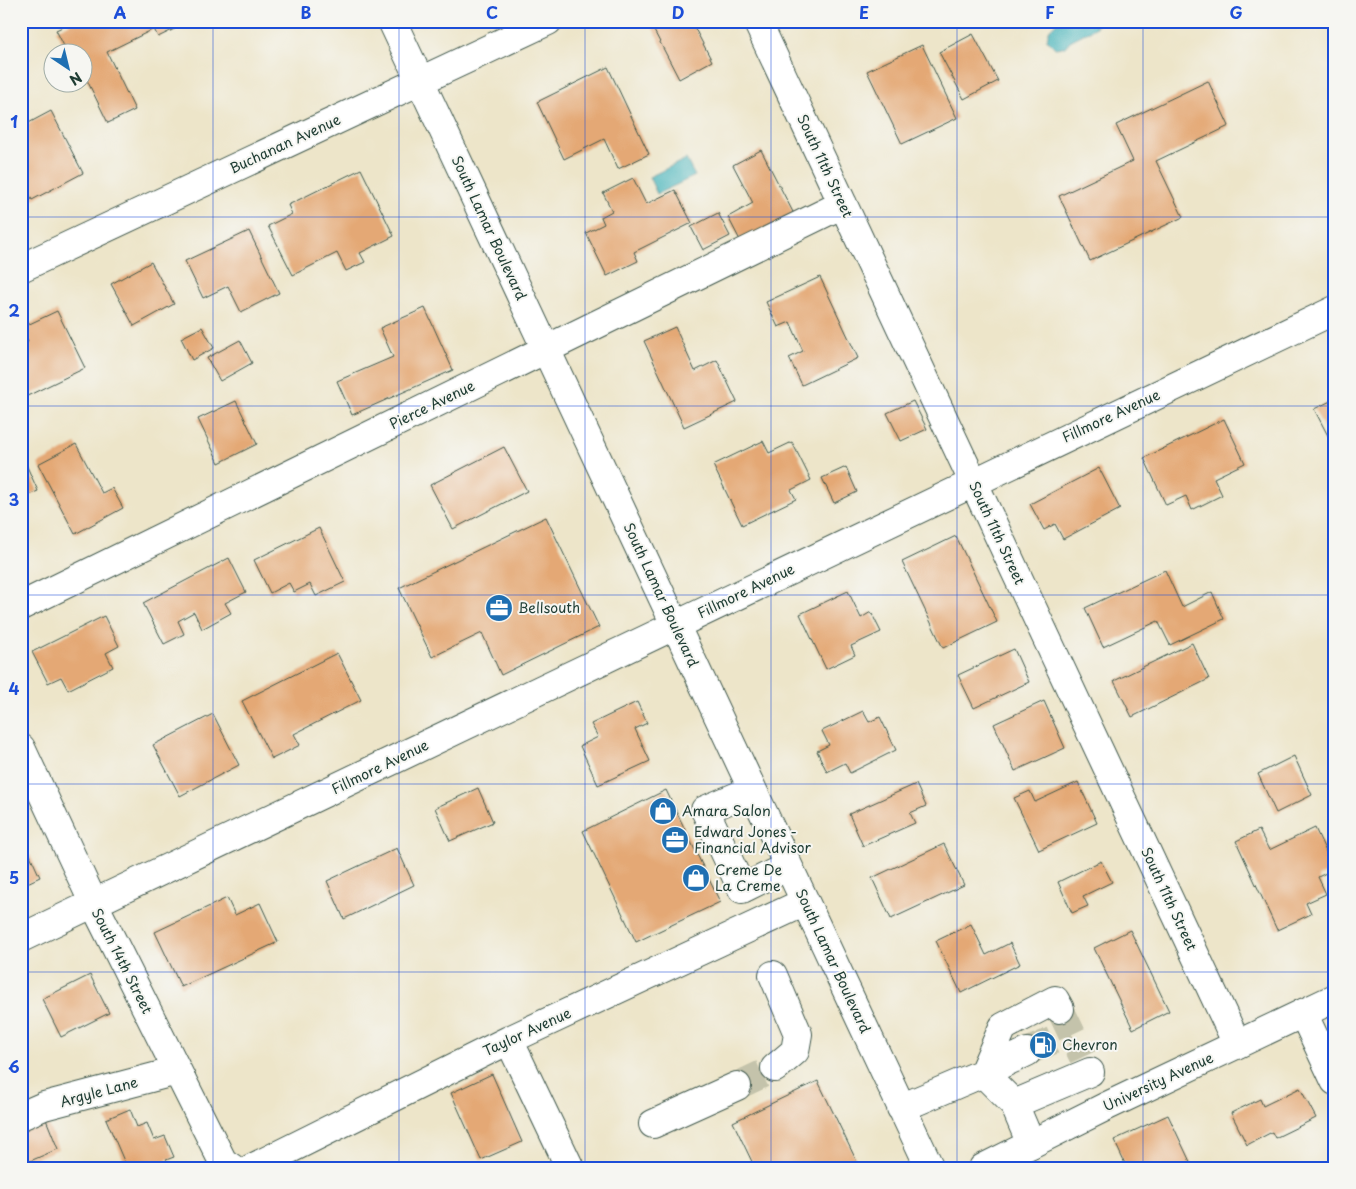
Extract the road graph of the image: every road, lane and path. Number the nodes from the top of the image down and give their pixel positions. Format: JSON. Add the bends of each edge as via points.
{"nodes":[{"id":1,"x":392,"y":21,"type":"edge"},
{"id":2,"x":548,"y":21,"type":"edge"},
{"id":3,"x":757,"y":21,"type":"edge"},
{"id":4,"x":420,"y":81,"type":"junction"},
{"id":5,"x":843,"y":204,"type":"junction"},
{"id":6,"x":21,"y":268,"type":"edge"},
{"id":7,"x":1335,"y":310,"type":"edge"},
{"id":8,"x":546,"y":349,"type":"junction"},
{"id":9,"x":973,"y":482,"type":"junction"},
{"id":10,"x":21,"y":606,"type":"edge"},
{"id":11,"x":675,"y":625,"type":"junction"},
{"id":12,"x":21,"y":748,"type":"edge"},
{"id":13,"x":752,"y":790,"type":"junction"},
{"id":14,"x":788,"y":866,"type":"junction"},
{"id":15,"x":805,"y":902,"type":"junction"},
{"id":16,"x":94,"y":904,"type":"junction"},
{"id":17,"x":21,"y":938,"type":"edge"},
{"id":18,"x":774,"y":975,"type":"dead end"},
{"id":19,"x":1335,"y":998,"type":"edge"},
{"id":20,"x":1060,"y":1009,"type":"dead end"},
{"id":21,"x":1303,"y":1013,"type":"junction"},
{"id":22,"x":510,"y":1040,"type":"junction"},
{"id":23,"x":1237,"y":1044,"type":"junction"},
{"id":24,"x":1027,"y":1052,"type":"tunnel mouth"},
{"id":25,"x":775,"y":1068,"type":"tunnel mouth"},
{"id":26,"x":177,"y":1071,"type":"junction"},
{"id":27,"x":983,"y":1073,"type":"junction"},
{"id":28,"x":1335,"y":1081,"type":"edge"},
{"id":29,"x":737,"y":1086,"type":"tunnel mouth"},
{"id":30,"x":1014,"y":1104,"type":"junction"},
{"id":31,"x":1107,"y":1106,"type":"junction"},
{"id":32,"x":902,"y":1108,"type":"junction"},
{"id":33,"x":21,"y":1116,"type":"edge"},
{"id":34,"x":653,"y":1124,"type":"dead end"},
{"id":35,"x":1031,"y":1144,"type":"junction"},
{"id":36,"x":232,"y":1168,"type":"edge"},
{"id":37,"x":252,"y":1168,"type":"edge"},
{"id":38,"x":570,"y":1168,"type":"edge"},
{"id":39,"x":930,"y":1168,"type":"edge"},
{"id":40,"x":983,"y":1168,"type":"edge"}],
"edges":[{"from":1,"to":4,"type":"street","name":"South Lamar Boulevard"},
{"from":2,"to":4,"type":"street","name":"Buchanan Avenue"},
{"from":3,"to":5,"type":"street","name":"South 11th Street"},
{"from":4,"to":6,"type":"street","name":"Buchanan Avenue"},
{"from":4,"to":8,"type":"street","name":"South Lamar Boulevard"},
{"from":5,"to":8,"type":"street","name":"Pierce Avenue"},
{"from":5,"to":9,"type":"street","name":"South 11th Street"},
{"from":7,"to":9,"type":"street","name":"Fillmore Avenue"},
{"from":8,"to":10,"type":"street","name":"Pierce Avenue"},
{"from":8,"to":11,"type":"street","name":"South Lamar Boulevard"},
{"from":9,"to":11,"type":"street","name":"Fillmore Avenue"},
{"from":9,"to":23,"type":"street","name":"South 11th Street"},
{"from":11,"to":13,"type":"street","name":"South Lamar Boulevard"},
{"from":11,"to":16,"type":"street","name":"Fillmore Avenue"},
{"from":12,"to":16,"type":"street","name":"South 14th Street"},
{"from":13,"to":14,"type":"street","name":"South Lamar Boulevard"},
{"from":13,"to":14,"type":"street","via":[[705,810],[742,889]]},
{"from":14,"to":15,"type":"street","name":"South Lamar Boulevard"},
{"from":15,"to":22,"type":"street","name":"Taylor Avenue"},
{"from":15,"to":32,"type":"street","name":"South Lamar Boulevard"},
{"from":16,"to":17,"type":"street","name":"Fillmore Avenue"},
{"from":16,"to":26,"type":"street","name":"South 14th Street"},
{"from":18,"to":25,"type":"street","via":[[798,1034],[795,1050]]},
{"from":19,"to":21,"type":"street","name":"University Avenue"},
{"from":20,"to":27,"type":"street","via":[[1055,1000],[1003,1027]]},
{"from":21,"to":23,"type":"street","name":"University Avenue"},
{"from":21,"to":28,"type":"street"},
{"from":22,"to":37,"type":"street","name":"Taylor Avenue"},
{"from":22,"to":38,"type":"street"},
{"from":23,"to":31,"type":"street","name":"University Avenue"},
{"from":24,"to":27,"type":"street"},
{"from":26,"to":33,"type":"street","name":"Argyle Lane","via":[[44,1106]]},
{"from":26,"to":36,"type":"street","name":"South 14th Street","via":[[223,1162]]},
{"from":27,"to":30,"type":"street"},
{"from":27,"to":32,"type":"street"},
{"from":29,"to":34,"type":"street"},
{"from":30,"to":31,"type":"street","via":[[1086,1064]]},
{"from":30,"to":35,"type":"street"},
{"from":31,"to":35,"type":"street","name":"University Avenue"},
{"from":32,"to":39,"type":"street","name":"South Lamar Boulevard"},
{"from":35,"to":40,"type":"street","name":"University Avenue"}]}
